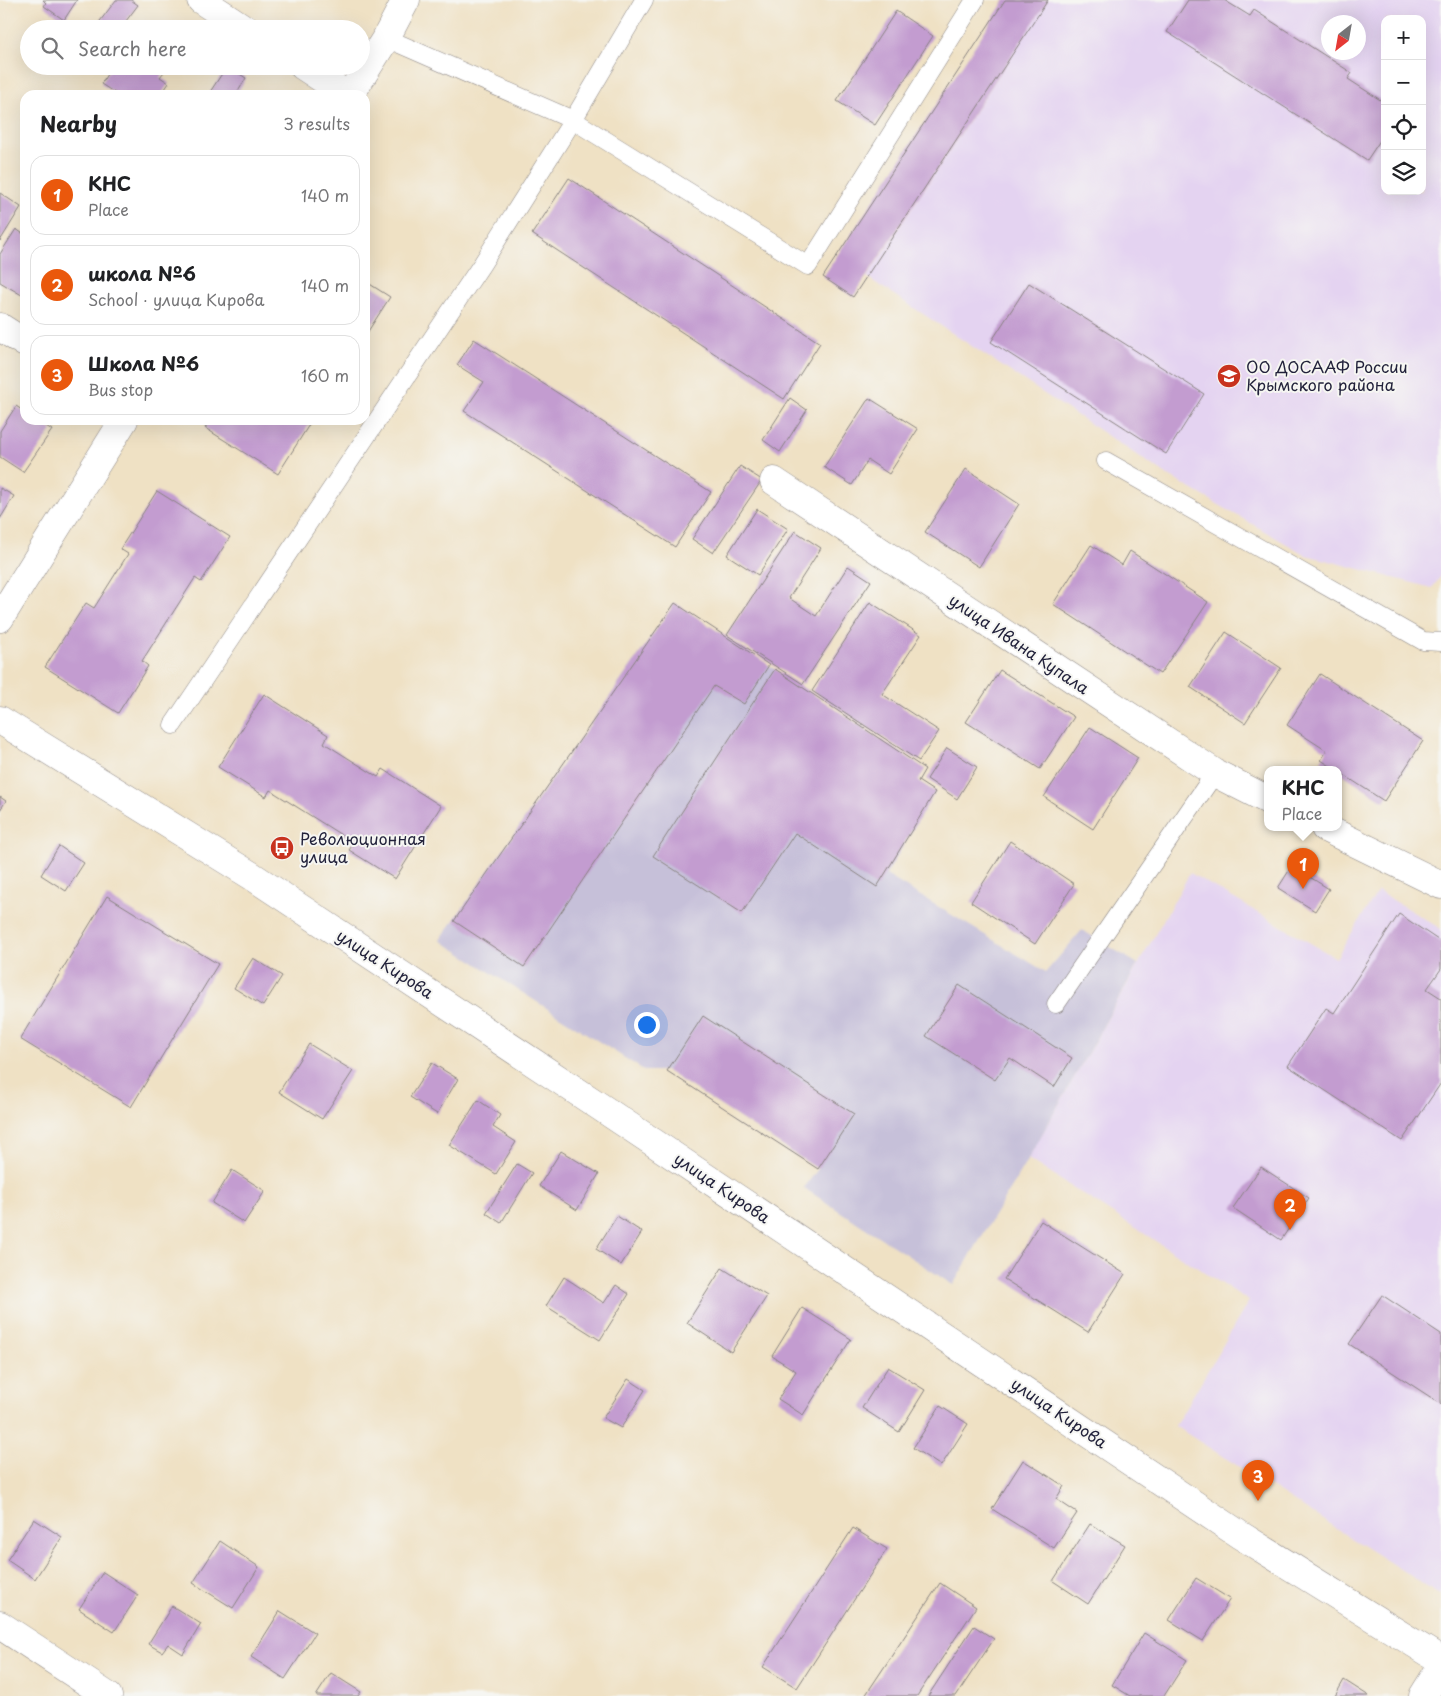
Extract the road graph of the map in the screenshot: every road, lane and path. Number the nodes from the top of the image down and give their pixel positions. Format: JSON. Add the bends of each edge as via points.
{"nodes":[{"id":1,"x":201,"y":0,"type":"edge"},
{"id":2,"x":406,"y":0,"type":"edge"},
{"id":3,"x":644,"y":0,"type":"edge"},
{"id":4,"x":974,"y":0,"type":"edge"},
{"id":5,"x":231,"y":20,"type":"edge"},
{"id":6,"x":386,"y":38,"type":"junction"},
{"id":7,"x":370,"y":62,"type":"edge"},
{"id":8,"x":317,"y":75,"type":"edge"},
{"id":9,"x":361,"y":75,"type":"edge"},
{"id":10,"x":340,"y":90,"type":"edge"},
{"id":11,"x":351,"y":90,"type":"edge"},
{"id":12,"x":573,"y":120,"type":"junction"},
{"id":13,"x":0,"y":327,"type":"edge"},
{"id":14,"x":20,"y":340,"type":"edge"},
{"id":15,"x":121,"y":425,"type":"edge"},
{"id":16,"x":1106,"y":461,"type":"dead end"},
{"id":17,"x":774,"y":481,"type":"dead end"},
{"id":18,"x":0,"y":618,"type":"edge"},
{"id":19,"x":1441,"y":642,"type":"edge"},
{"id":20,"x":0,"y":720,"type":"edge"},
{"id":21,"x":173,"y":726,"type":"dead end"},
{"id":22,"x":1215,"y":773,"type":"junction"},
{"id":23,"x":1264,"y":798,"type":"edge"},
{"id":24,"x":1331,"y":831,"type":"edge"},
{"id":25,"x":1441,"y":885,"type":"edge"},
{"id":26,"x":1056,"y":1004,"type":"dead end"},
{"id":27,"x":0,"y":1625,"type":"edge"},
{"id":28,"x":1441,"y":1660,"type":"edge"},
{"id":29,"x":1441,"y":1667,"type":"edge"},
{"id":30,"x":108,"y":1696,"type":"edge"},
{"id":31,"x":1423,"y":1696,"type":"edge"}],
"edges":[{"from":1,"to":5,"type":"main road"},
{"from":2,"to":6,"type":"main road"},
{"from":3,"to":12,"type":"lane"},
{"from":4,"to":12,"type":"lane","via":[[808,266]]},
{"from":6,"to":7,"type":"main road"},
{"from":6,"to":12,"type":"lane"},
{"from":8,"to":10,"type":"main road"},
{"from":9,"to":11,"type":"main road"},
{"from":12,"to":21,"type":"lane","via":[[482,264]]},
{"from":13,"to":14,"type":"main road"},
{"from":15,"to":18,"type":"main road"},
{"from":16,"to":19,"type":"lane","via":[[1424,641]]},
{"from":17,"to":22,"type":"main road","name":"улица Ивана Купала"},
{"from":20,"to":28,"type":"main road","name":"улица Кирова","via":[[252,876],[1240,1535]]},
{"from":22,"to":23,"type":"main road","name":"улица Ивана Купала"},
{"from":22,"to":26,"type":"lane"},
{"from":24,"to":25,"type":"main road"},
{"from":27,"to":30,"type":"main road"},
{"from":29,"to":31,"type":"main road"}]}
